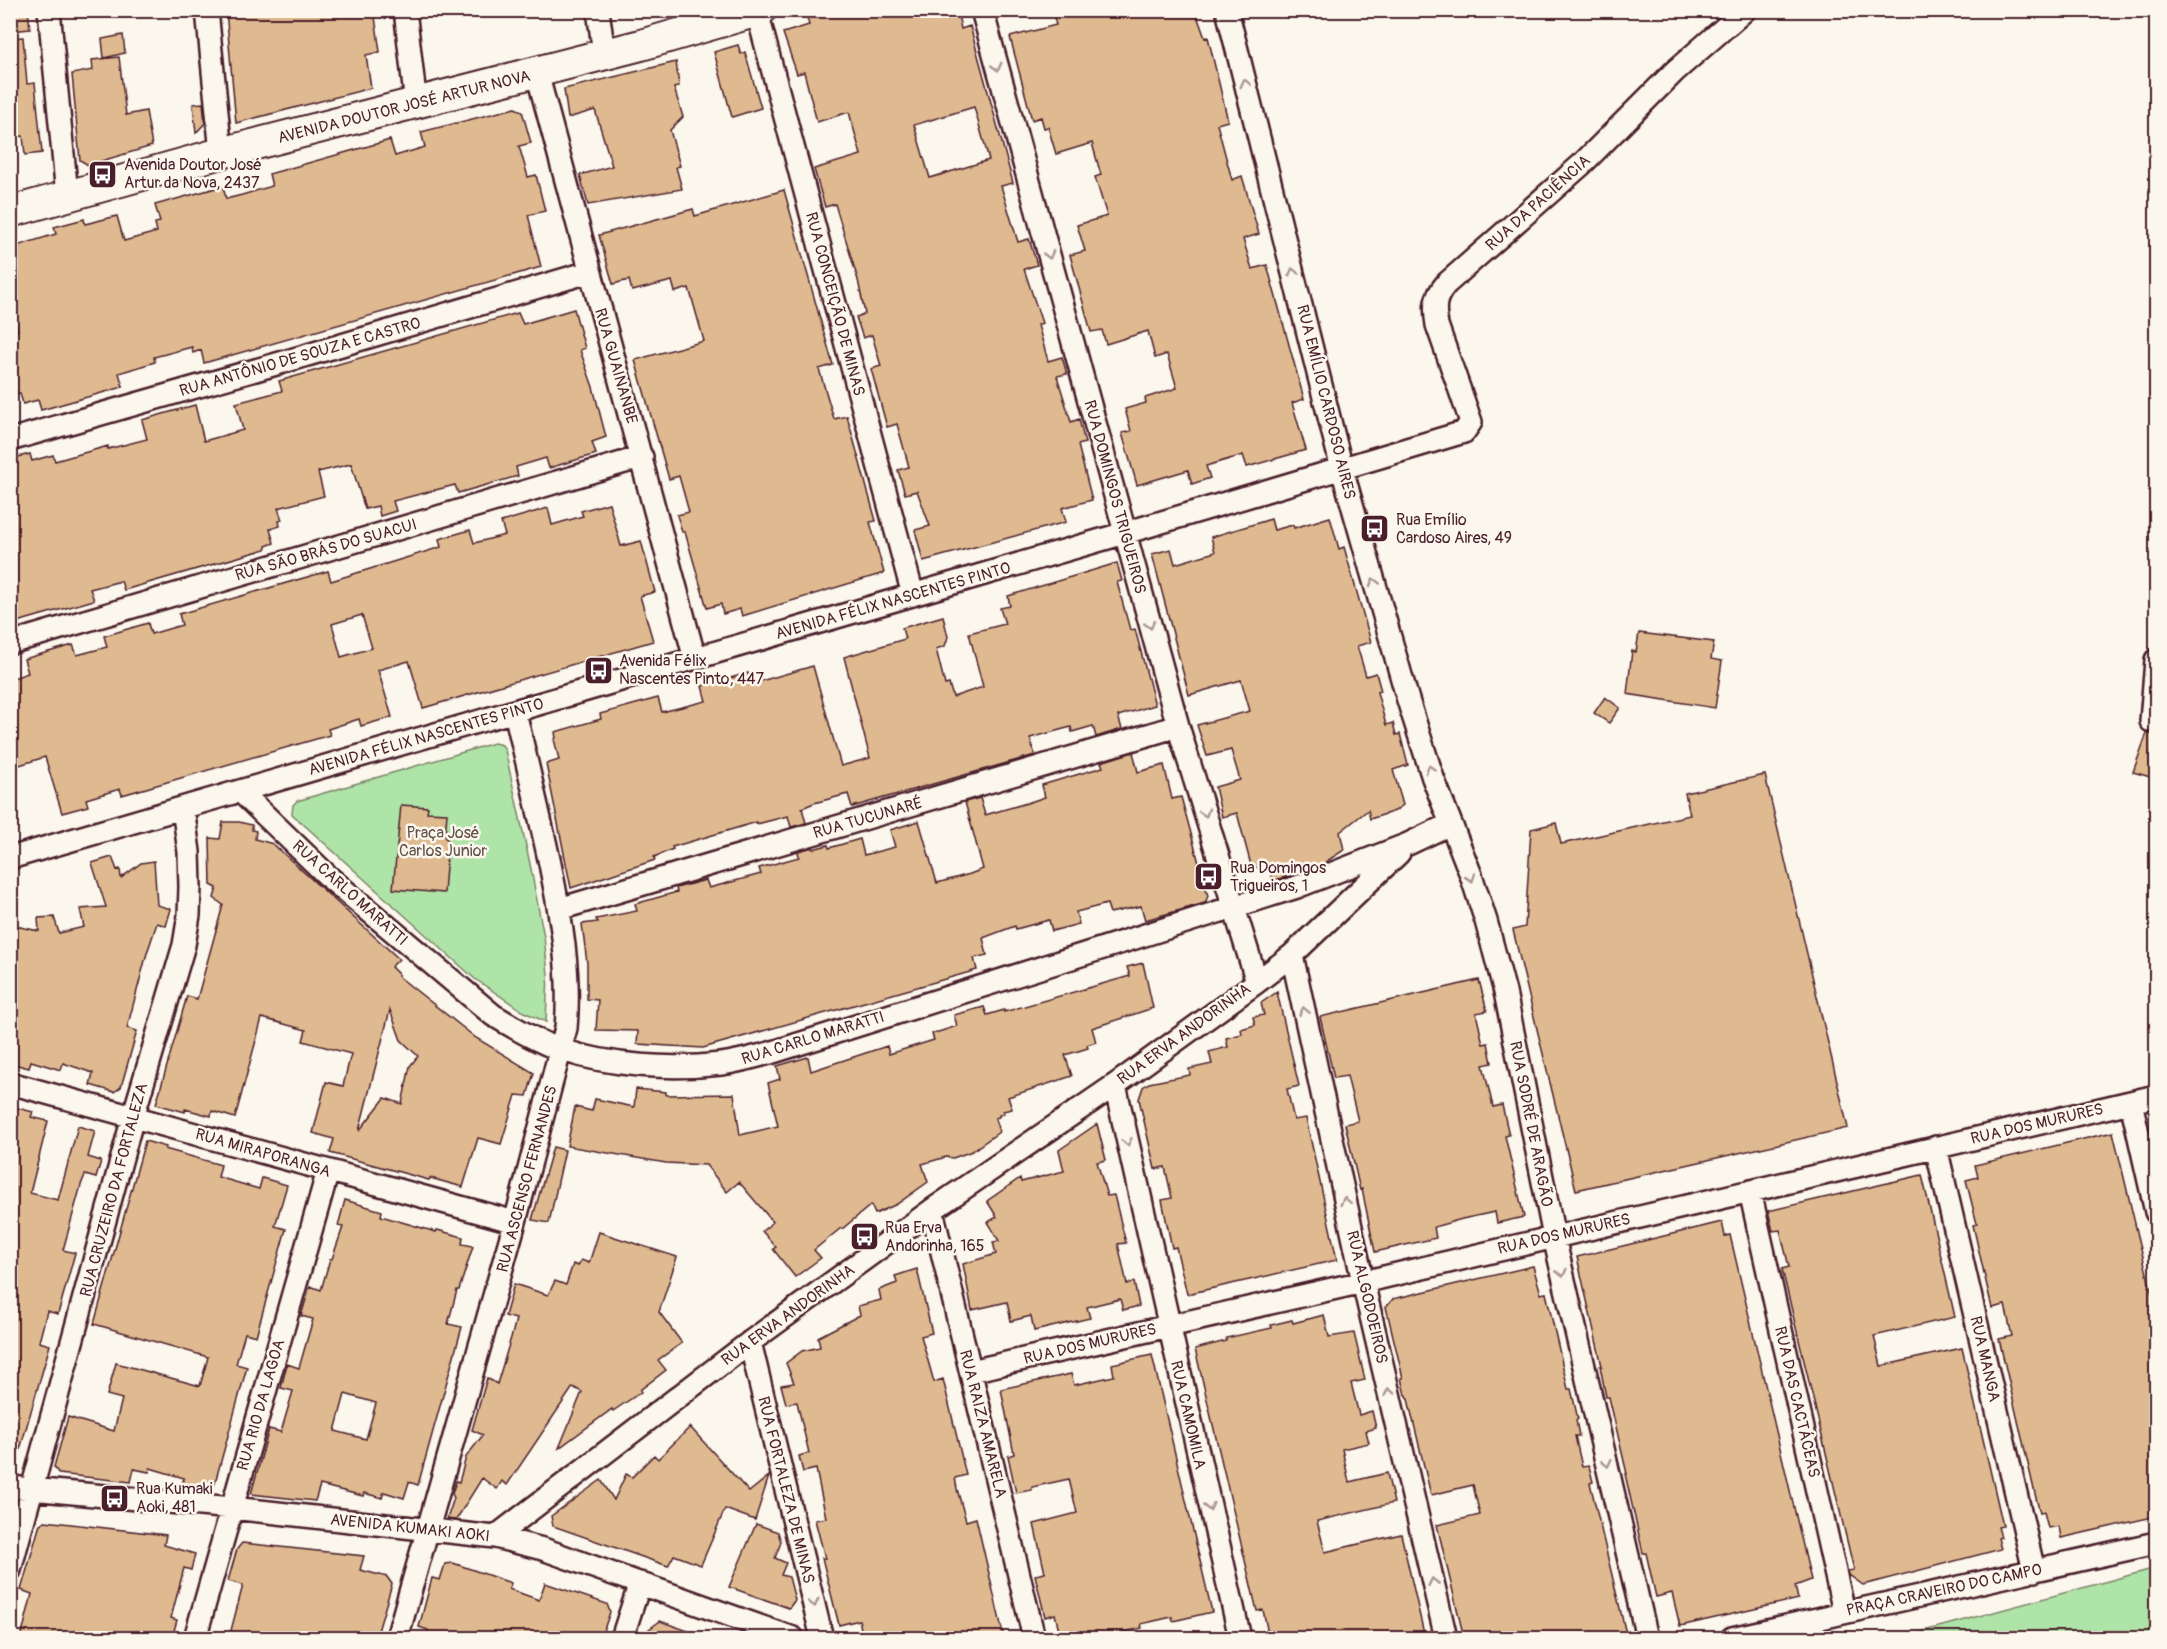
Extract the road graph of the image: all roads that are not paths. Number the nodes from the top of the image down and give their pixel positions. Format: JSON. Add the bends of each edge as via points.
{"nodes":[{"id":1,"x":49,"y":10,"type":"edge"},
{"id":2,"x":207,"y":10,"type":"edge"},
{"id":3,"x":405,"y":10,"type":"edge"},
{"id":4,"x":598,"y":10,"type":"edge"},
{"id":5,"x":982,"y":10,"type":"edge"},
{"id":6,"x":1227,"y":10,"type":"edge"},
{"id":7,"x":1745,"y":10,"type":"edge"},
{"id":8,"x":759,"y":11,"type":"edge"},
{"id":9,"x":604,"y":54,"type":"junction"},
{"id":10,"x":537,"y":73,"type":"junction"},
{"id":11,"x":416,"y":105,"type":"junction"},
{"id":12,"x":221,"y":153,"type":"junction"},
{"id":13,"x":67,"y":195,"type":"junction"},
{"id":14,"x":10,"y":212,"type":"edge"},
{"id":15,"x":590,"y":272,"type":"junction"},
{"id":16,"x":1464,"y":432,"type":"joint"},
{"id":17,"x":10,"y":440,"type":"edge"},
{"id":18,"x":642,"y":457,"type":"junction"},
{"id":19,"x":1342,"y":469,"type":"junction"},
{"id":20,"x":1125,"y":534,"type":"junction"},
{"id":21,"x":913,"y":595,"type":"junction"},
{"id":22,"x":10,"y":643,"type":"edge"},
{"id":23,"x":695,"y":659,"type":"junction"},
{"id":24,"x":2157,"y":660,"type":"edge"},
{"id":25,"x":515,"y":712,"type":"junction"},
{"id":26,"x":2157,"y":723,"type":"edge"},
{"id":27,"x":1178,"y":726,"type":"junction"},
{"id":28,"x":240,"y":791,"type":"junction"},
{"id":29,"x":183,"y":808,"type":"junction"},
{"id":30,"x":1449,"y":824,"type":"junction"},
{"id":31,"x":1408,"y":844,"type":"junction"},
{"id":32,"x":10,"y":858,"type":"edge"},
{"id":33,"x":1235,"y":906,"type":"junction"},
{"id":34,"x":559,"y":909,"type":"junction"},
{"id":35,"x":1292,"y":955,"type":"junction"},
{"id":36,"x":1257,"y":982,"type":"junction"},
{"id":37,"x":561,"y":1050,"type":"junction"},
{"id":38,"x":10,"y":1083,"type":"edge"},
{"id":39,"x":1115,"y":1085,"type":"junction"},
{"id":40,"x":2157,"y":1096,"type":"edge"},
{"id":41,"x":2131,"y":1102,"type":"junction"},
{"id":42,"x":133,"y":1117,"type":"junction"},
{"id":43,"x":1936,"y":1147,"type":"junction"},
{"id":44,"x":328,"y":1171,"type":"junction"},
{"id":45,"x":1750,"y":1191,"type":"junction"},
{"id":46,"x":932,"y":1210,"type":"junction"},
{"id":47,"x":2157,"y":1212,"type":"edge"},
{"id":48,"x":515,"y":1222,"type":"junction"},
{"id":49,"x":1554,"y":1237,"type":"junction"},
{"id":50,"x":1363,"y":1282,"type":"junction"},
{"id":51,"x":1168,"y":1327,"type":"junction"},
{"id":52,"x":750,"y":1342,"type":"junction"},
{"id":53,"x":971,"y":1371,"type":"junction"},
{"id":54,"x":10,"y":1487,"type":"edge"},
{"id":55,"x":32,"y":1489,"type":"junction"},
{"id":56,"x":232,"y":1508,"type":"junction"},
{"id":57,"x":427,"y":1530,"type":"junction"},
{"id":58,"x":495,"y":1537,"type":"junction"},
{"id":59,"x":2157,"y":1543,"type":"edge"},
{"id":60,"x":10,"y":1570,"type":"edge"},
{"id":61,"x":2034,"y":1570,"type":"junction"},
{"id":62,"x":640,"y":1583,"type":"junction"},
{"id":63,"x":1844,"y":1612,"type":"junction"},
{"id":64,"x":195,"y":1638,"type":"edge"},
{"id":65,"x":397,"y":1638,"type":"edge"},
{"id":66,"x":622,"y":1638,"type":"edge"},
{"id":67,"x":793,"y":1638,"type":"edge"},
{"id":68,"x":822,"y":1638,"type":"edge"},
{"id":69,"x":1035,"y":1638,"type":"edge"},
{"id":70,"x":1240,"y":1638,"type":"edge"},
{"id":71,"x":1446,"y":1638,"type":"edge"},
{"id":72,"x":1647,"y":1638,"type":"edge"},
{"id":73,"x":1732,"y":1638,"type":"edge"}],
"edges":[{"from":1,"to":13,"type":"street"},
{"from":2,"to":12,"type":"street"},
{"from":3,"to":11,"type":"street"},
{"from":4,"to":9,"type":"street"},
{"from":5,"to":20,"type":"street","name":"RUA DOMINGOS TRIGUEIROS","one_way":true},
{"from":19,"to":6,"type":"street","name":"RUA EMÍLIO CARDOSO AIRES","one_way":true},
{"from":7,"to":16,"type":"street","name":"RUA DA PACIÊNCIA","via":[[1439,292],[1434,309],[1437,325],[1471,422]]},
{"from":8,"to":9,"type":"main road","name":"AVENIDA DOUTOR JOSÉ ARTUR NOVA"},
{"from":8,"to":21,"type":"street","name":"RUA CONCEIÇÃO DE MINAS"},
{"from":9,"to":10,"type":"main road","name":"AVENIDA DOUTOR JOSÉ ARTUR NOVA"},
{"from":10,"to":11,"type":"main road","name":"AVENIDA DOUTOR JOSÉ ARTUR NOVA"},
{"from":10,"to":15,"type":"street","name":"RUA GUAINANBE"},
{"from":11,"to":12,"type":"main road","name":"AVENIDA DOUTOR JOSÉ ARTUR NOVA"},
{"from":12,"to":13,"type":"main road","name":"AVENIDA DOUTOR JOSÉ ARTUR NOVA"},
{"from":13,"to":14,"type":"main road","name":"AVENIDA DOUTOR JOSÉ ARTUR NOVA"},
{"from":15,"to":17,"type":"street","name":"RUA ANTÔNIO DE SOUZA E CASTRO"},
{"from":15,"to":18,"type":"street","name":"RUA GUAINANBE"},
{"from":16,"to":19,"type":"street","name":"AVENIDA FÉLIX NASCENTES PINTO"},
{"from":18,"to":22,"type":"street","name":"RUA SÃO BRÁS DO SUACUI"},
{"from":18,"to":23,"type":"street","name":"RUA GUAINANBE"},
{"from":19,"to":20,"type":"street","name":"AVENIDA FÉLIX NASCENTES PINTO"},
{"from":30,"to":19,"type":"street","name":"RUA EMÍLIO CARDOSO AIRES","one_way":true,"via":[[1408,700]]},
{"from":20,"to":21,"type":"street","name":"AVENIDA FÉLIX NASCENTES PINTO"},
{"from":20,"to":27,"type":"street","name":"RUA DOMINGOS TRIGUEIROS","one_way":true},
{"from":21,"to":23,"type":"street","name":"AVENIDA FÉLIX NASCENTES PINTO"},
{"from":23,"to":25,"type":"street","name":"AVENIDA FÉLIX NASCENTES PINTO"},
{"from":24,"to":26,"type":"street","via":[[2151,722]]},
{"from":25,"to":28,"type":"street","name":"AVENIDA FÉLIX NASCENTES PINTO"},
{"from":25,"to":34,"type":"street","name":"RUA ASCENSO FERNANDES"},
{"from":27,"to":33,"type":"street","name":"RUA DOMINGOS TRIGUEIROS","one_way":true},
{"from":27,"to":34,"type":"street","name":"RUA TUCUNARÉ"},
{"from":28,"to":29,"type":"street","name":"AVENIDA FÉLIX NASCENTES PINTO"},
{"from":28,"to":37,"type":"street","name":"RUA CARLO MARATTI","via":[[331,879],[493,1015]]},
{"from":29,"to":32,"type":"street","name":"AVENIDA FÉLIX NASCENTES PINTO"},
{"from":29,"to":42,"type":"street","name":"RUA CRUZEIRO DA FORTALEZA","via":[[190,887],[184,945]]},
{"from":30,"to":31,"type":"street","name":"RUA CARLO MARATTI"},
{"from":30,"to":49,"type":"street","name":"RUA SODRÉ DE ARAGÃO","one_way":true,"via":[[1486,921],[1505,992]]},
{"from":31,"to":33,"type":"street","name":"RUA CARLO MARATTI","via":[[1297,887]]},
{"from":31,"to":35,"type":"street"},
{"from":33,"to":36,"type":"street","name":"RUA DOMINGOS TRIGUEIROS"},
{"from":33,"to":37,"type":"street","name":"RUA CARLO MARATTI","via":[[770,1053],[724,1064],[690,1067],[620,1062]]},
{"from":34,"to":37,"type":"street","name":"RUA ASCENSO FERNANDES","via":[[569,994]]},
{"from":35,"to":36,"type":"street","name":"RUA ERVA ANDORINHA"},
{"from":50,"to":35,"type":"street","name":"RUA ALGODOEIROS","one_way":true},
{"from":36,"to":39,"type":"street","name":"RUA ERVA ANDORINHA"},
{"from":37,"to":48,"type":"street","name":"RUA ASCENSO FERNANDES"},
{"from":38,"to":42,"type":"street","name":"RUA MIRAPORANGA"},
{"from":39,"to":46,"type":"street","name":"RUA ERVA ANDORINHA"},
{"from":39,"to":51,"type":"street","name":"RUA CAMOMILA","one_way":true},
{"from":40,"to":41,"type":"street","name":"RUA DOS MURURES"},
{"from":41,"to":43,"type":"street","name":"RUA DOS MURURES"},
{"from":41,"to":47,"type":"street"},
{"from":42,"to":44,"type":"street","name":"RUA MIRAPORANGA"},
{"from":42,"to":55,"type":"street","name":"RUA CRUZEIRO DA FORTALEZA"},
{"from":43,"to":45,"type":"street","name":"RUA DOS MURURES"},
{"from":43,"to":61,"type":"street","name":"RUA MANGA"},
{"from":44,"to":48,"type":"street","name":"RUA MIRAPORANGA"},
{"from":44,"to":56,"type":"street","name":"RUA RIO DA LAGOA"},
{"from":45,"to":49,"type":"street","name":"RUA DOS MURURES"},
{"from":45,"to":63,"type":"street","name":"RUA DAS CACTÁCEAS"},
{"from":46,"to":52,"type":"street","name":"RUA ERVA ANDORINHA"},
{"from":46,"to":53,"type":"street","name":"RUA RAIZA AMARELA"},
{"from":48,"to":57,"type":"street","name":"RUA ASCENSO FERNANDES"},
{"from":49,"to":50,"type":"street","name":"RUA DOS MURURES"},
{"from":49,"to":72,"type":"street","name":"RUA SODRÉ DE ARAGÃO","one_way":true},
{"from":50,"to":51,"type":"street","name":"RUA DOS MURURES"},
{"from":71,"to":50,"type":"street","name":"RUA ALGODOEIROS","one_way":true},
{"from":51,"to":53,"type":"street","name":"RUA DOS MURURES"},
{"from":51,"to":70,"type":"street","name":"RUA CAMOMILA","one_way":true},
{"from":52,"to":58,"type":"street","name":"RUA ERVA ANDORINHA"},
{"from":52,"to":68,"type":"street","name":"RUA FORTALEZA DE MINAS","one_way":true},
{"from":53,"to":69,"type":"street","name":"RUA RAIZA AMARELA"},
{"from":54,"to":55,"type":"street","name":"AVENIDA KUMAKI AOKI"},
{"from":55,"to":56,"type":"street","name":"AVENIDA KUMAKI AOKI"},
{"from":55,"to":60,"type":"street","name":"RUA CRUZEIRO DA FORTALEZA"},
{"from":56,"to":57,"type":"street","name":"AVENIDA KUMAKI AOKI"},
{"from":56,"to":64,"type":"street","name":"RUA RIO DA LAGOA"},
{"from":57,"to":58,"type":"street","name":"AVENIDA KUMAKI AOKI"},
{"from":57,"to":65,"type":"street","name":"RUA ASCENSO FERNANDES"},
{"from":58,"to":62,"type":"street","name":"AVENIDA KUMAKI AOKI","via":[[543,1549]]},
{"from":59,"to":61,"type":"street","name":"PRAÇA CRAVEIRO DO CAMPO"},
{"from":61,"to":63,"type":"street","name":"PRAÇA CRAVEIRO DO CAMPO"},
{"from":62,"to":66,"type":"street"},
{"from":62,"to":67,"type":"street","name":"AVENIDA KUMAKI AOKI"},
{"from":63,"to":73,"type":"street","name":"PRAÇA CRAVEIRO DO CAMPO"}]}
